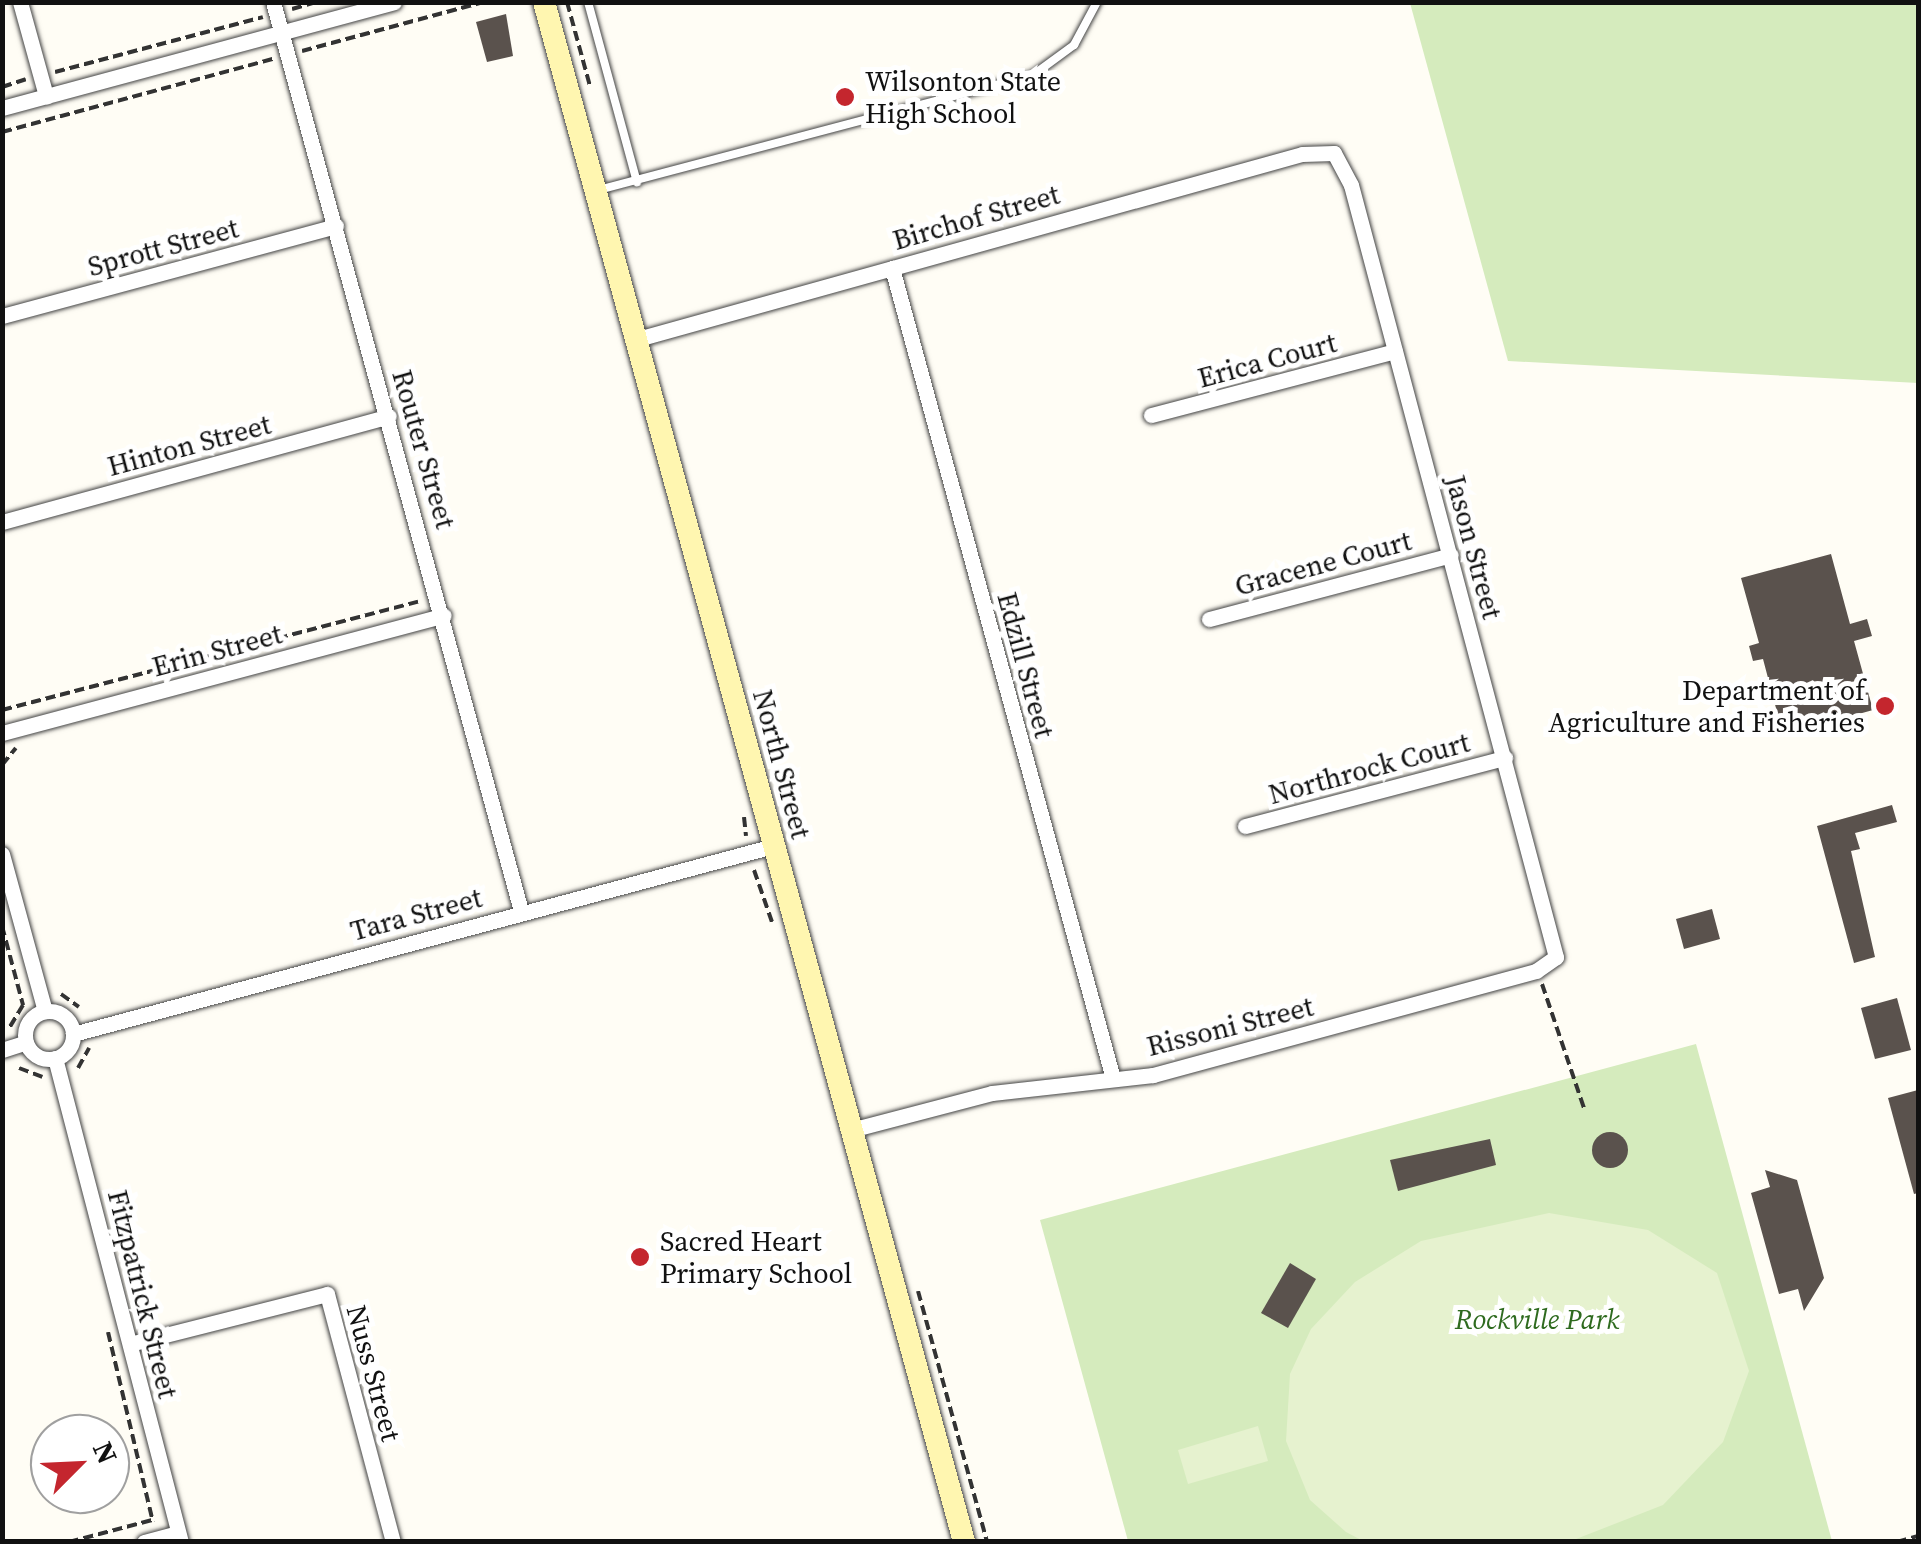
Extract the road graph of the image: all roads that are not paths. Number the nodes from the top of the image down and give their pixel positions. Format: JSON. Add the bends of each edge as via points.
{"nodes":[{"id":1,"x":20,"y":2,"type":"edge"},
{"id":2,"x":394,"y":2,"type":"edge"},
{"id":3,"x":544,"y":2,"type":"edge"},
{"id":4,"x":588,"y":2,"type":"edge"},
{"id":5,"x":1097,"y":2,"type":"edge"},
{"id":6,"x":274,"y":8,"type":"edge"},
{"id":7,"x":282,"y":34,"type":"junction"},
{"id":8,"x":46,"y":96,"type":"junction"},
{"id":9,"x":2,"y":108,"type":"edge"},
{"id":10,"x":1334,"y":153,"type":"joint"},
{"id":11,"x":637,"y":182,"type":"junction"},
{"id":12,"x":594,"y":191,"type":"junction"},
{"id":13,"x":336,"y":226,"type":"junction"},
{"id":14,"x":892,"y":268,"type":"junction"},
{"id":15,"x":2,"y":316,"type":"edge"},
{"id":16,"x":634,"y":340,"type":"junction"},
{"id":17,"x":1396,"y":351,"type":"junction"},
{"id":18,"x":388,"y":416,"type":"junction"},
{"id":19,"x":1151,"y":416,"type":"dead end"},
{"id":20,"x":2,"y":522,"type":"edge"},
{"id":21,"x":1450,"y":555,"type":"junction"},
{"id":22,"x":444,"y":614,"type":"junction"},
{"id":23,"x":1208,"y":618,"type":"dead end"},
{"id":24,"x":2,"y":733,"type":"edge"},
{"id":25,"x":1505,"y":758,"type":"junction"},
{"id":26,"x":1245,"y":826,"type":"dead end"},
{"id":27,"x":773,"y":846,"type":"junction"},
{"id":28,"x":2,"y":854,"type":"edge"},
{"id":29,"x":521,"y":910,"type":"junction"},
{"id":30,"x":1556,"y":957,"type":"joint"},
{"id":31,"x":45,"y":1012,"type":"junction"},
{"id":32,"x":73,"y":1034,"type":"junction"},
{"id":33,"x":26,"y":1042,"type":"junction"},
{"id":34,"x":2,"y":1050,"type":"edge"},
{"id":35,"x":56,"y":1058,"type":"junction"},
{"id":36,"x":1112,"y":1075,"type":"junction"},
{"id":37,"x":851,"y":1130,"type":"junction"},
{"id":38,"x":134,"y":1343,"type":"junction"},
{"id":39,"x":179,"y":1537,"type":"edge"},
{"id":40,"x":144,"y":1542,"type":"edge"},
{"id":41,"x":393,"y":1542,"type":"edge"},
{"id":42,"x":964,"y":1542,"type":"edge"}],
"edges":[{"from":1,"to":8,"type":"street"},
{"from":2,"to":7,"type":"street"},
{"from":3,"to":12,"type":"street","name":"North Street"},
{"from":4,"to":11,"type":"lane"},
{"from":5,"to":11,"type":"lane","via":[[1074,44],[1033,75]]},
{"from":6,"to":7,"type":"street","name":"Router Street"},
{"from":7,"to":8,"type":"street"},
{"from":7,"to":13,"type":"street","name":"Router Street"},
{"from":8,"to":9,"type":"street"},
{"from":10,"to":14,"type":"street","name":"Birchof Street","via":[[1302,154]]},
{"from":10,"to":17,"type":"street","name":"Jason Street","via":[[1351,186]]},
{"from":11,"to":12,"type":"lane"},
{"from":12,"to":16,"type":"street","name":"North Street"},
{"from":13,"to":15,"type":"street","name":"Sprott Street"},
{"from":13,"to":18,"type":"street","name":"Router Street"},
{"from":14,"to":16,"type":"street","name":"Birchof Street"},
{"from":14,"to":36,"type":"street","name":"Edzill Street"},
{"from":16,"to":27,"type":"street","name":"North Street"},
{"from":17,"to":19,"type":"street","name":"Erica Court"},
{"from":17,"to":21,"type":"street","name":"Jason Street"},
{"from":18,"to":20,"type":"street","name":"Hinton Street"},
{"from":18,"to":22,"type":"street","name":"Router Street"},
{"from":21,"to":23,"type":"street","name":"Gracene Court"},
{"from":21,"to":25,"type":"street","name":"Jason Street"},
{"from":22,"to":24,"type":"street","name":"Erin Street"},
{"from":22,"to":29,"type":"street","name":"Router Street"},
{"from":25,"to":26,"type":"street","name":"Northrock Court"},
{"from":25,"to":30,"type":"street","name":"Jason Street"},
{"from":27,"to":29,"type":"street","name":"Tara Street"},
{"from":27,"to":37,"type":"street","name":"North Street"},
{"from":28,"to":31,"type":"street"},
{"from":29,"to":32,"type":"street","name":"Tara Street"},
{"from":30,"to":36,"type":"street","name":"Rissoni Street","via":[[1536,971],[1152,1075]]},
{"from":31,"to":32,"type":"street","via":[[61,1014]]},
{"from":31,"to":33,"type":"street","via":[[27,1026]]},
{"from":32,"to":35,"type":"street"},
{"from":33,"to":34,"type":"street"},
{"from":33,"to":35,"type":"street","via":[[34,1054]]},
{"from":35,"to":38,"type":"street","name":"Fitzpatrick Street"},
{"from":36,"to":37,"type":"street","name":"Rissoni Street","via":[[992,1093]]},
{"from":37,"to":42,"type":"street","name":"North Street"},
{"from":38,"to":39,"type":"street","name":"Fitzpatrick Street"},
{"from":38,"to":41,"type":"street","name":"Nuss Street","via":[[328,1294]]},
{"from":39,"to":40,"type":"street"}]}
